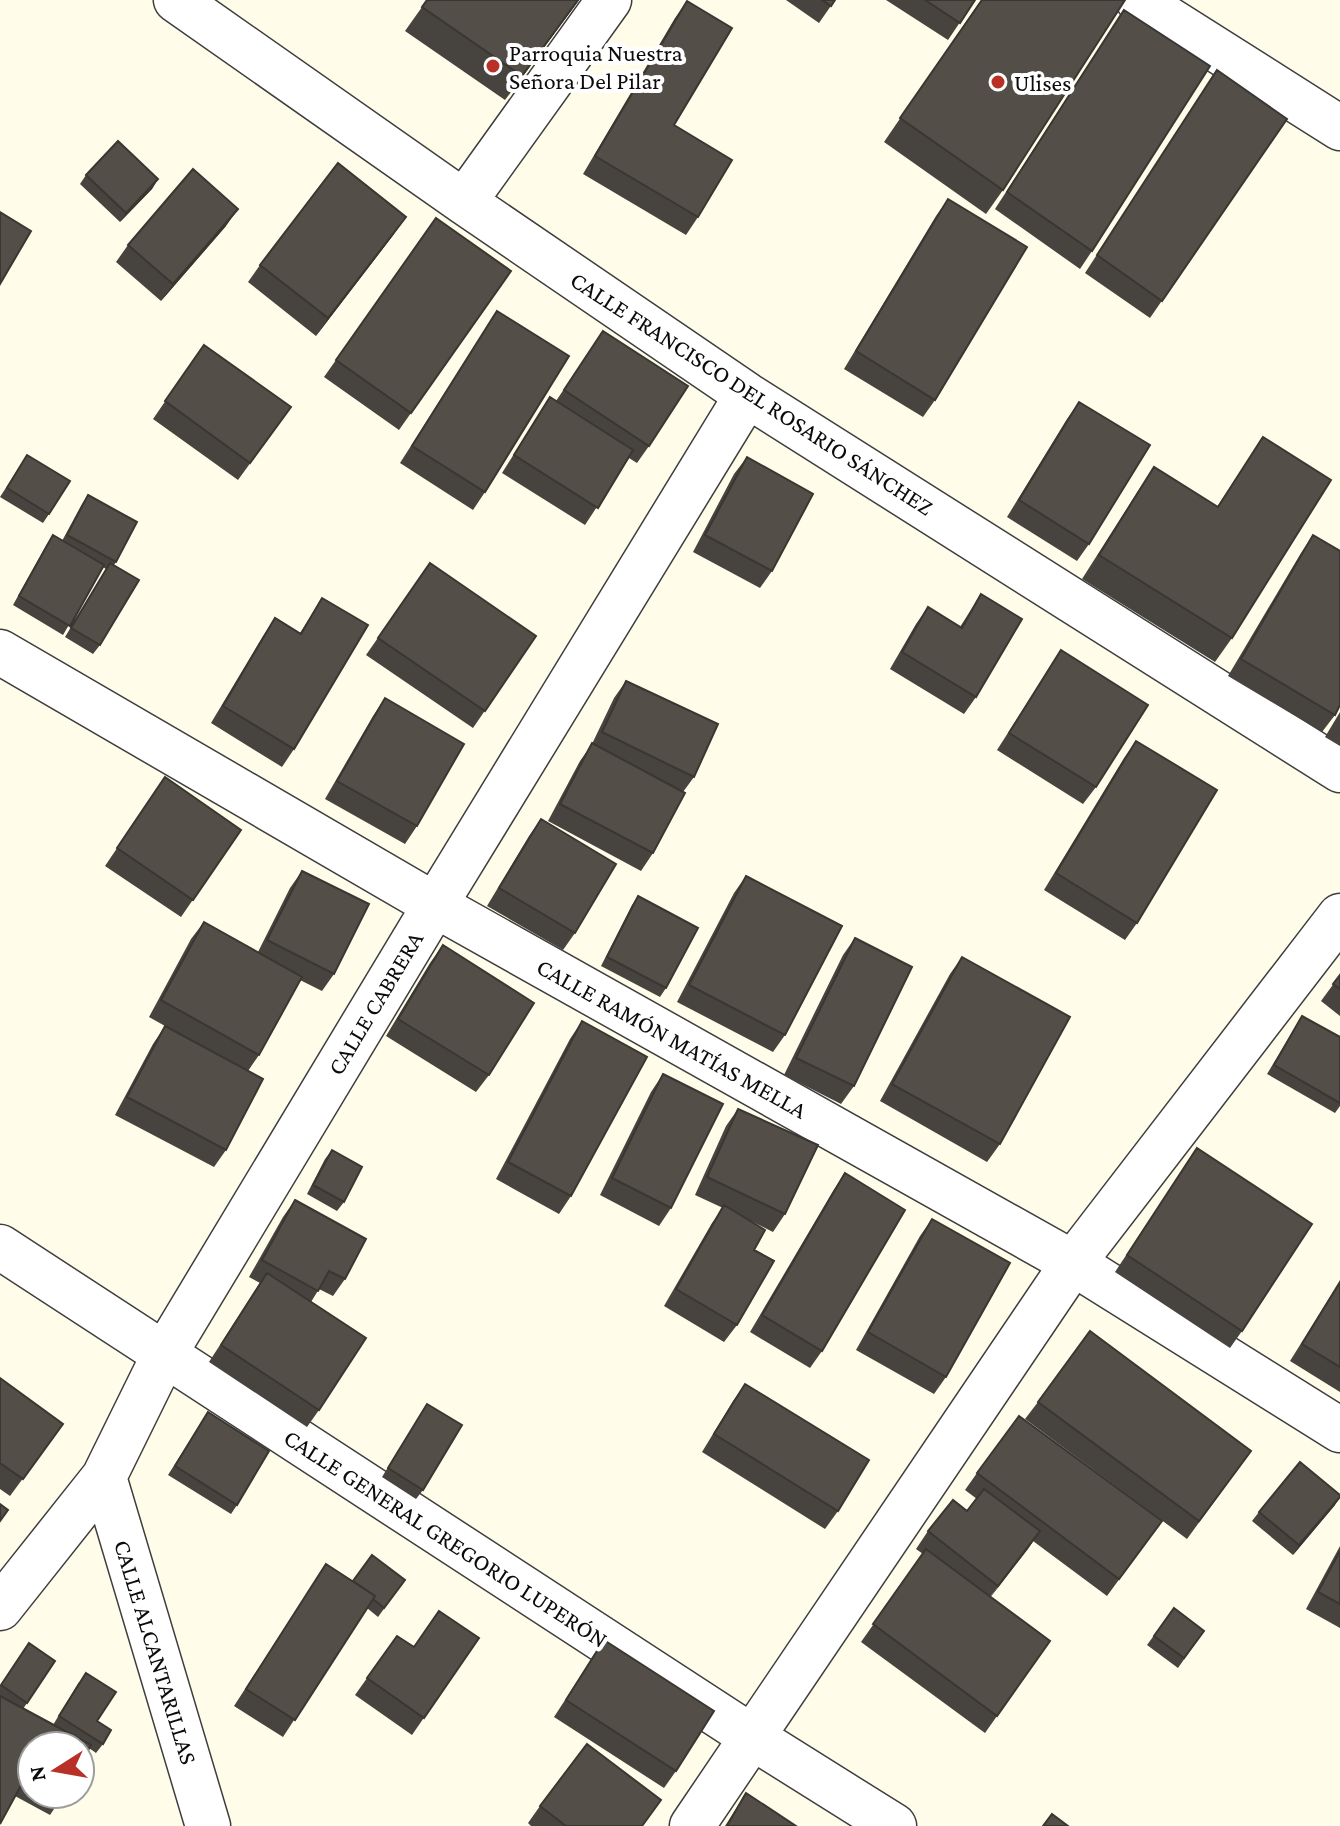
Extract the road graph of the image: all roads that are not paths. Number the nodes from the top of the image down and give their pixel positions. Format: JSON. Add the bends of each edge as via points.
{"nodes":[{"id":1,"x":176,"y":0,"type":"edge"},
{"id":2,"x":609,"y":0,"type":"edge"},
{"id":3,"x":1138,"y":0,"type":"edge"},
{"id":4,"x":1340,"y":128,"type":"edge"},
{"id":5,"x":464,"y":202,"type":"junction"},
{"id":6,"x":747,"y":395,"type":"junction"},
{"id":7,"x":0,"y":652,"type":"edge"},
{"id":8,"x":1340,"y":770,"type":"edge"},
{"id":9,"x":435,"y":905,"type":"junction"},
{"id":10,"x":1340,"y":916,"type":"edge"},
{"id":11,"x":0,"y":1247,"type":"edge"},
{"id":12,"x":1073,"y":1263,"type":"junction"},
{"id":13,"x":164,"y":1355,"type":"junction"},
{"id":14,"x":1340,"y":1430,"type":"edge"},
{"id":15,"x":104,"y":1477,"type":"junction"},
{"id":16,"x":0,"y":1608,"type":"edge"},
{"id":17,"x":752,"y":1737,"type":"junction"},
{"id":18,"x":208,"y":1826,"type":"edge"},
{"id":19,"x":692,"y":1826,"type":"edge"},
{"id":20,"x":894,"y":1826,"type":"edge"}],
"edges":[{"from":1,"to":5,"type":"street","name":"CALLE FRANCISCO DEL ROSARIO SÁNCHEZ"},
{"from":2,"to":5,"type":"street"},
{"from":3,"to":4,"type":"street"},
{"from":5,"to":6,"type":"street","name":"CALLE FRANCISCO DEL ROSARIO SÁNCHEZ"},
{"from":6,"to":8,"type":"street","name":"CALLE FRANCISCO DEL ROSARIO SÁNCHEZ"},
{"from":6,"to":9,"type":"street","name":"CALLE CABRERA"},
{"from":7,"to":9,"type":"street","name":"CALLE RAMÓN MATÍAS MELLA"},
{"from":9,"to":12,"type":"street","name":"CALLE RAMÓN MATÍAS MELLA"},
{"from":9,"to":13,"type":"street","name":"CALLE CABRERA"},
{"from":10,"to":12,"type":"street"},
{"from":11,"to":13,"type":"street","name":"CALLE GENERAL GREGORIO LUPERÓN"},
{"from":12,"to":14,"type":"street","name":"CALLE RAMÓN MATÍAS MELLA"},
{"from":12,"to":17,"type":"street"},
{"from":13,"to":15,"type":"street","name":"CALLE CABRERA"},
{"from":13,"to":17,"type":"street","name":"CALLE GENERAL GREGORIO LUPERÓN"},
{"from":15,"to":16,"type":"street","name":"CALLE CABRERA"},
{"from":15,"to":18,"type":"street","name":"CALLE ALCANTARILLAS"},
{"from":17,"to":19,"type":"street"},
{"from":17,"to":20,"type":"street","name":"CALLE GENERAL GREGORIO LUPERÓN"}]}
